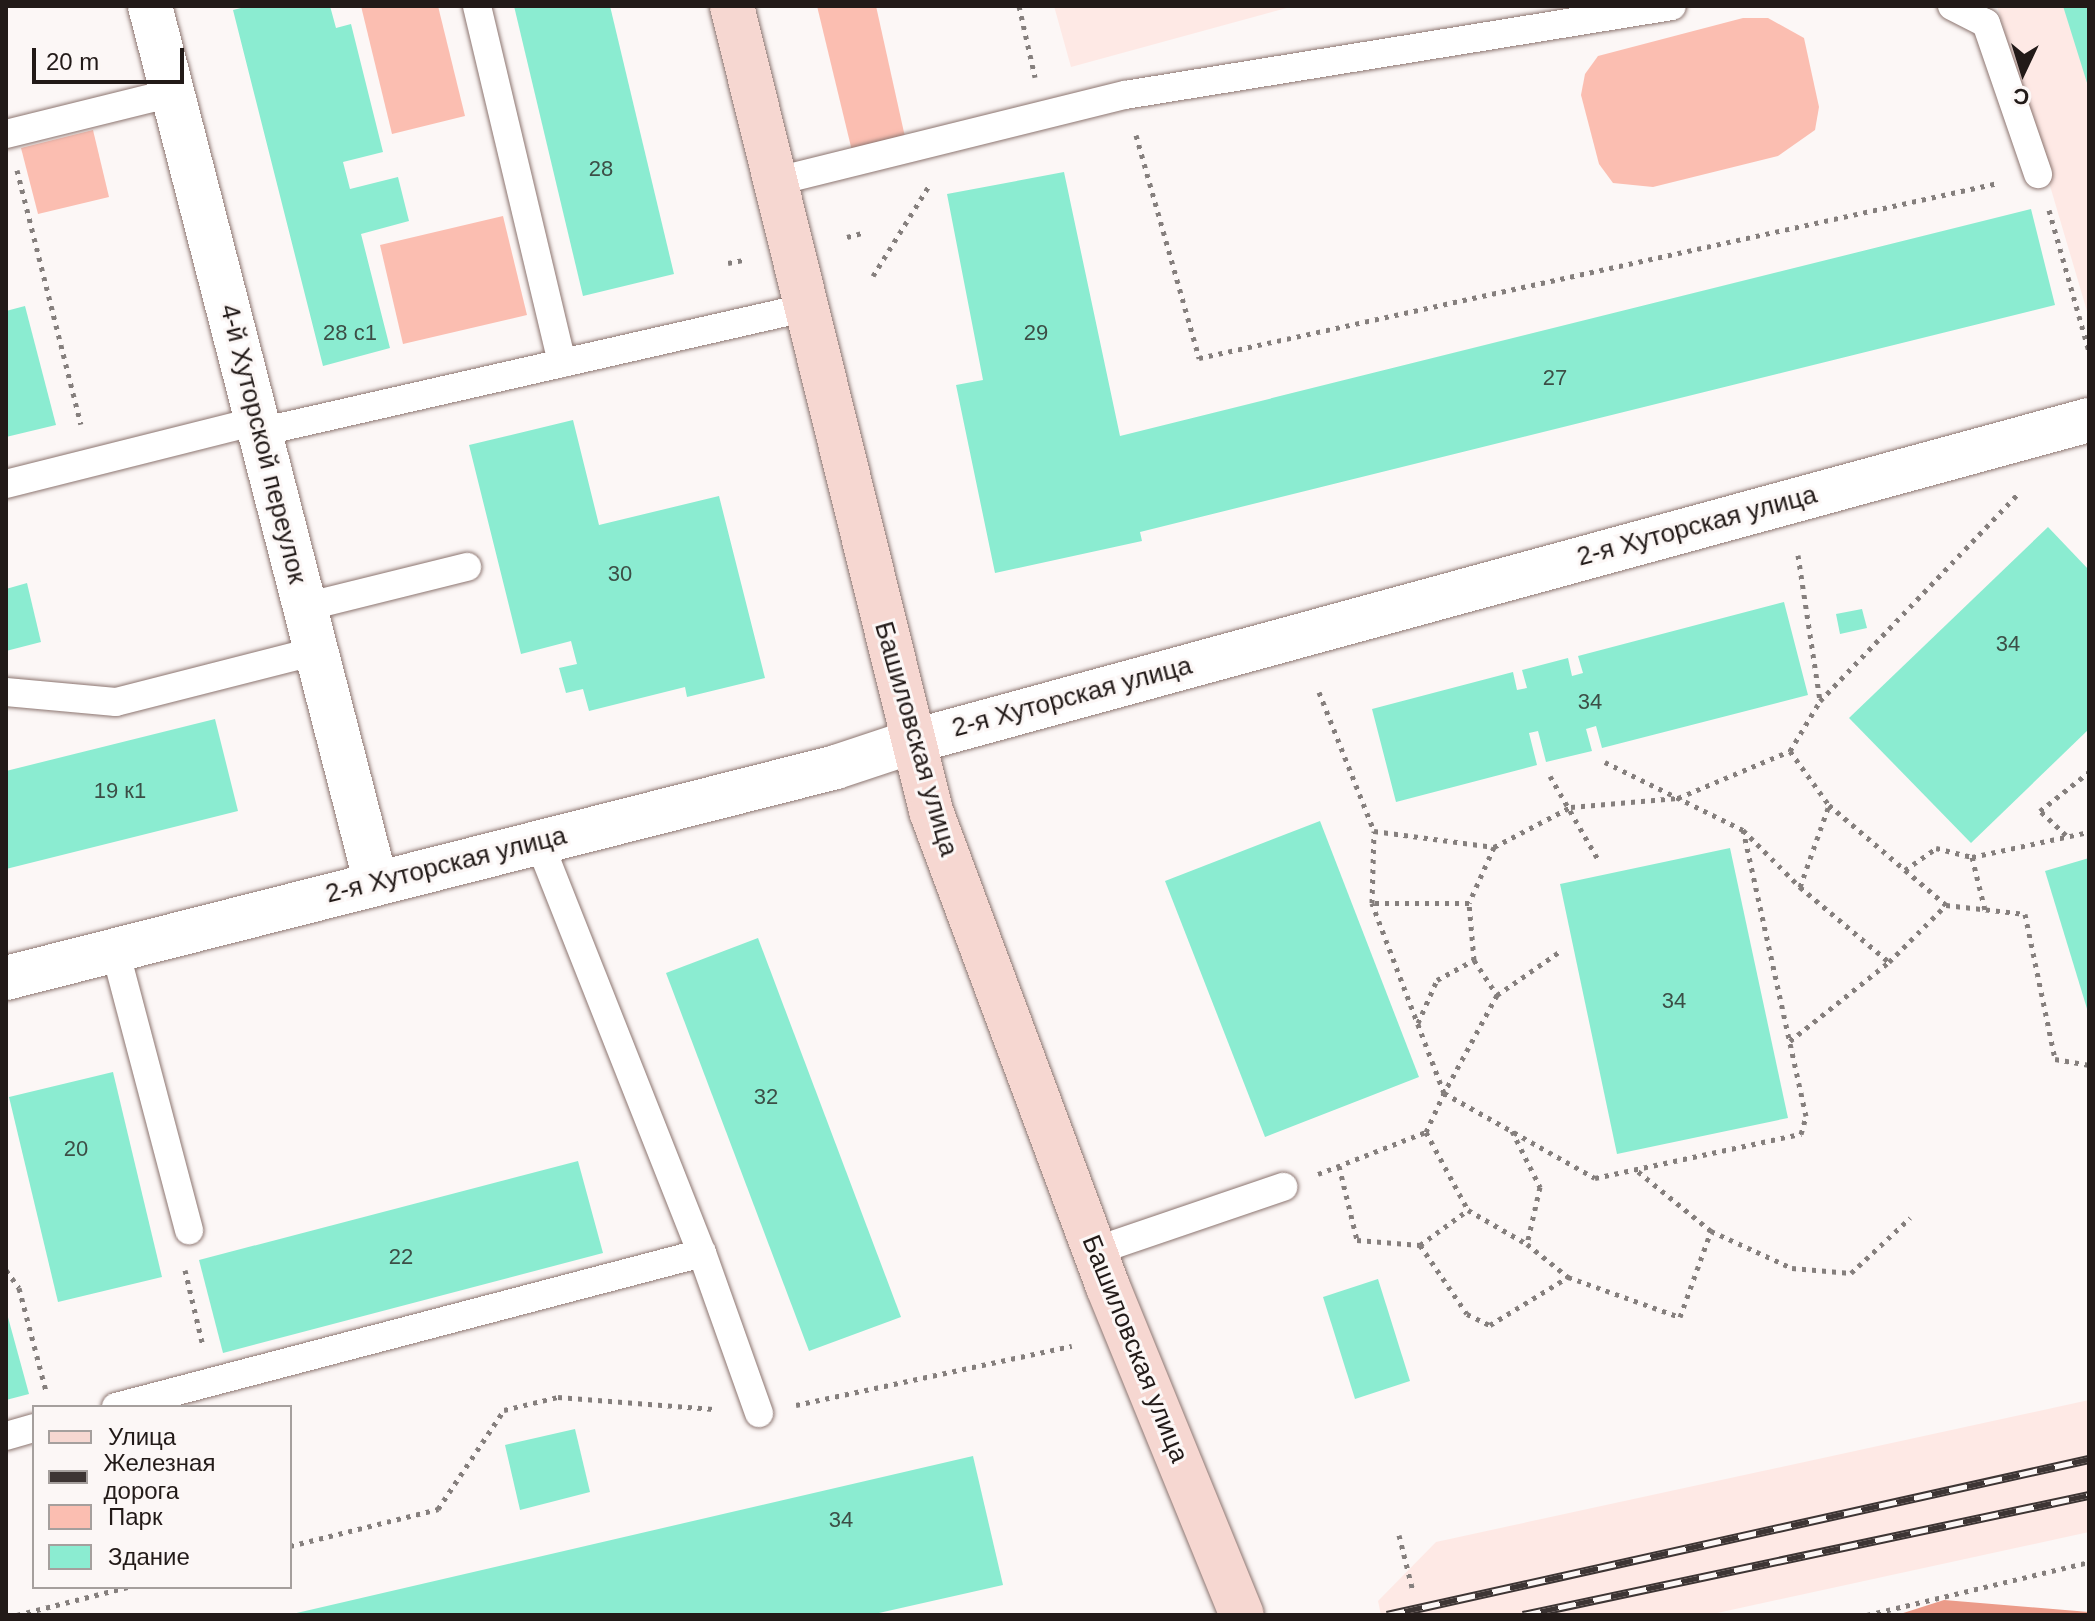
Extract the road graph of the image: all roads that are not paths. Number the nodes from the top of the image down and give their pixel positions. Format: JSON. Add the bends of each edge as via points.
{"nodes":[{"id":1,"x":150,"y":6,"type":"edge"},
{"id":2,"x":477,"y":6,"type":"edge"},
{"id":3,"x":732,"y":6,"type":"edge"},
{"id":4,"x":1672,"y":6,"type":"edge"},
{"id":5,"x":1952,"y":6,"type":"edge"},
{"id":6,"x":172,"y":93,"type":"junction"},
{"id":7,"x":7,"y":134,"type":"edge"},
{"id":8,"x":2038,"y":174,"type":"road end"},
{"id":9,"x":773,"y":182,"type":"junction"},
{"id":10,"x":804,"y":308,"type":"junction"},
{"id":11,"x":562,"y":363,"type":"junction"},
{"id":12,"x":2089,"y":420,"type":"edge"},
{"id":13,"x":258,"y":427,"type":"junction"},
{"id":14,"x":6,"y":484,"type":"edge"},
{"id":15,"x":467,"y":567,"type":"dead end"},
{"id":16,"x":305,"y":607,"type":"junction"},
{"id":17,"x":316,"y":651,"type":"junction"},
{"id":18,"x":6,"y":692,"type":"edge"},
{"id":19,"x":911,"y":742,"type":"junction"},
{"id":20,"x":539,"y":842,"type":"junction"},
{"id":21,"x":376,"y":883,"type":"junction"},
{"id":22,"x":115,"y":950,"type":"junction"},
{"id":23,"x":6,"y":978,"type":"edge"},
{"id":24,"x":1283,"y":1187,"type":"road end"},
{"id":25,"x":189,"y":1230,"type":"road end"},
{"id":26,"x":1095,"y":1251,"type":"junction"},
{"id":27,"x":702,"y":1253,"type":"junction"},
{"id":28,"x":123,"y":1405,"type":"edge"},
{"id":29,"x":759,"y":1413,"type":"road end"},
{"id":30,"x":32,"y":1429,"type":"edge"},
{"id":31,"x":6,"y":1436,"type":"edge"},
{"id":32,"x":1242,"y":1615,"type":"edge"}],
"edges":[{"from":1,"to":6,"type":"street","name":"4-й Хуторской переулок"},
{"from":2,"to":11,"type":"lane"},
{"from":3,"to":9,"type":"main road","name":"Башиловская улица"},
{"from":4,"to":9,"type":"lane","via":[[1125,95]]},
{"from":5,"to":8,"type":"lane","via":[[1986,23]]},
{"from":6,"to":7,"type":"lane"},
{"from":6,"to":13,"type":"street","name":"4-й Хуторской переулок"},
{"from":9,"to":10,"type":"main road","name":"Башиловская улица"},
{"from":10,"to":11,"type":"lane"},
{"from":10,"to":19,"type":"main road","name":"Башиловская улица"},
{"from":11,"to":13,"type":"lane"},
{"from":12,"to":19,"type":"street","name":"2-я Хуторская улица"},
{"from":13,"to":14,"type":"lane"},
{"from":13,"to":16,"type":"street","name":"4-й Хуторской переулок"},
{"from":15,"to":16,"type":"lane"},
{"from":16,"to":17,"type":"street","name":"4-й Хуторской переулок"},
{"from":17,"to":18,"type":"lane","via":[[116,702]]},
{"from":17,"to":21,"type":"street","name":"4-й Хуторской переулок"},
{"from":19,"to":20,"type":"street","name":"2-я Хуторская улица","via":[[836,767]]},
{"from":19,"to":26,"type":"main road","name":"Башиловская улица","via":[[931,811]]},
{"from":20,"to":21,"type":"street","name":"2-я Хуторская улица"},
{"from":20,"to":27,"type":"lane"},
{"from":21,"to":22,"type":"street","name":"2-я Хуторская улица"},
{"from":22,"to":23,"type":"street","name":"2-я Хуторская улица"},
{"from":22,"to":25,"type":"lane"},
{"from":24,"to":26,"type":"lane"},
{"from":26,"to":32,"type":"main road","name":"Башиловская улица"},
{"from":27,"to":28,"type":"lane"},
{"from":27,"to":29,"type":"lane"},
{"from":30,"to":31,"type":"lane"}]}
